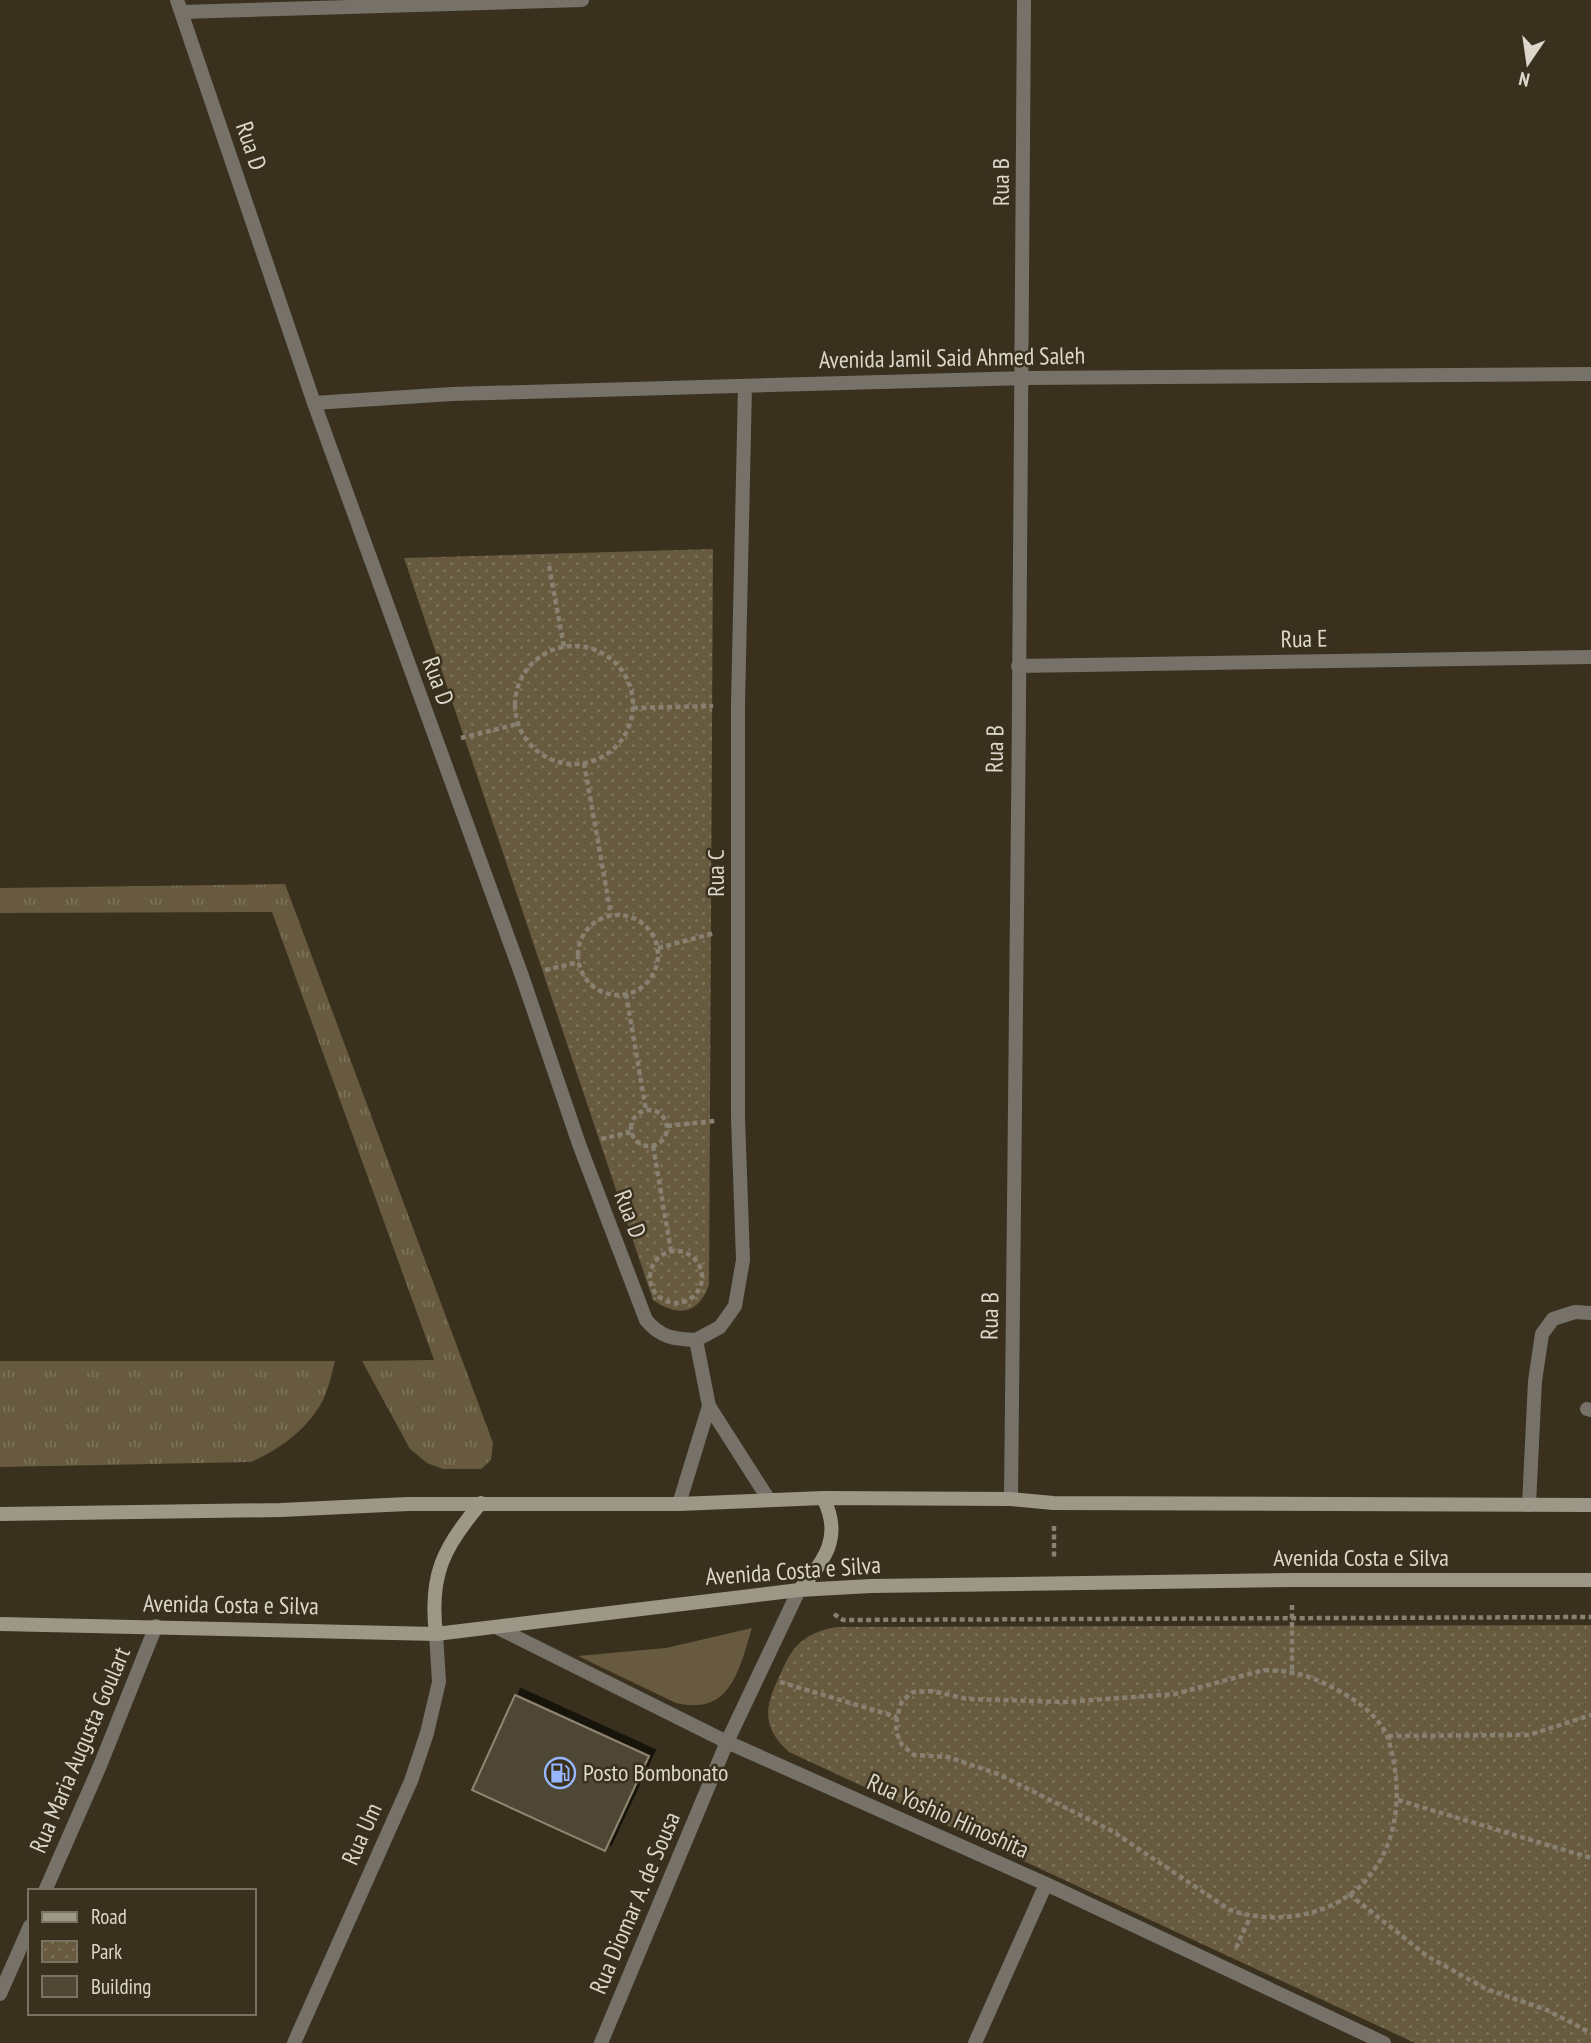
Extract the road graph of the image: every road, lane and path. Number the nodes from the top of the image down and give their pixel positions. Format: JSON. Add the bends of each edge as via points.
{"nodes":[{"id":1,"x":582,"y":0,"type":"edge"},
{"id":2,"x":1024,"y":0,"type":"edge"},
{"id":3,"x":179,"y":6,"type":"edge"},
{"id":4,"x":1591,"y":373,"type":"edge"},
{"id":5,"x":1024,"y":378,"type":"junction"},
{"id":6,"x":745,"y":386,"type":"junction"},
{"id":7,"x":314,"y":404,"type":"junction"},
{"id":8,"x":549,"y":566,"type":"dead end"},
{"id":9,"x":564,"y":647,"type":"junction"},
{"id":10,"x":1591,"y":657,"type":"edge"},
{"id":11,"x":1018,"y":666,"type":"junction"},
{"id":12,"x":738,"y":705,"type":"junction"},
{"id":13,"x":633,"y":708,"type":"junction"},
{"id":14,"x":518,"y":724,"type":"junction"},
{"id":15,"x":436,"y":744,"type":"junction"},
{"id":16,"x":584,"y":763,"type":"junction"},
{"id":17,"x":611,"y":915,"type":"junction"},
{"id":18,"x":739,"y":927,"type":"junction"},
{"id":19,"x":658,"y":948,"type":"junction"},
{"id":20,"x":579,"y":962,"type":"junction"},
{"id":21,"x":522,"y":976,"type":"junction"},
{"id":22,"x":626,"y":994,"type":"junction"},
{"id":23,"x":646,"y":1110,"type":"junction"},
{"id":24,"x":738,"y":1118,"type":"junction"},
{"id":25,"x":667,"y":1126,"type":"junction"},
{"id":26,"x":653,"y":1146,"type":"junction"},
{"id":27,"x":671,"y":1251,"type":"junction"},
{"id":28,"x":1591,"y":1312,"type":"edge"},
{"id":29,"x":696,"y":1340,"type":"junction"},
{"id":30,"x":709,"y":1406,"type":"junction"},
{"id":31,"x":822,"y":1498,"type":"junction"},
{"id":32,"x":1011,"y":1499,"type":"junction"},
{"id":33,"x":769,"y":1500,"type":"junction"},
{"id":34,"x":481,"y":1503,"type":"junction"},
{"id":35,"x":1053,"y":1503,"type":"junction"},
{"id":36,"x":679,"y":1504,"type":"junction"},
{"id":37,"x":1529,"y":1505,"type":"junction"},
{"id":38,"x":1591,"y":1505,"type":"edge"},
{"id":39,"x":0,"y":1514,"type":"edge"},
{"id":40,"x":1292,"y":1580,"type":"junction"},
{"id":41,"x":1591,"y":1580,"type":"edge"},
{"id":42,"x":1054,"y":1585,"type":"junction"},
{"id":43,"x":799,"y":1590,"type":"junction"},
{"id":44,"x":1293,"y":1618,"type":"junction"},
{"id":45,"x":1591,"y":1618,"type":"edge"},
{"id":46,"x":0,"y":1624,"type":"edge"},
{"id":47,"x":156,"y":1626,"type":"junction"},
{"id":48,"x":496,"y":1627,"type":"junction"},
{"id":49,"x":436,"y":1634,"type":"junction"},
{"id":50,"x":1292,"y":1671,"type":"junction"},
{"id":51,"x":757,"y":1675,"type":"junction"},
{"id":52,"x":1591,"y":1715,"type":"edge"},
{"id":53,"x":897,"y":1717,"type":"junction"},
{"id":54,"x":1388,"y":1736,"type":"junction"},
{"id":55,"x":727,"y":1742,"type":"junction"},
{"id":56,"x":1398,"y":1800,"type":"junction"},
{"id":57,"x":1591,"y":1858,"type":"edge"},
{"id":58,"x":1046,"y":1884,"type":"junction"},
{"id":59,"x":46,"y":1889,"type":"edge"},
{"id":60,"x":1349,"y":1895,"type":"junction"},
{"id":61,"x":1250,"y":1917,"type":"junction"},
{"id":62,"x":28,"y":1931,"type":"edge"},
{"id":63,"x":1226,"y":1968,"type":"junction"},
{"id":64,"x":0,"y":1994,"type":"edge"},
{"id":65,"x":1591,"y":2033,"type":"edge"},
{"id":66,"x":1353,"y":2037,"type":"edge"},
{"id":67,"x":294,"y":2043,"type":"edge"},
{"id":68,"x":601,"y":2043,"type":"edge"},
{"id":69,"x":975,"y":2043,"type":"edge"},
{"id":70,"x":1384,"y":2043,"type":"edge"}],
"edges":[{"from":1,"to":3,"type":"street"},
{"from":2,"to":5,"type":"street","name":"Rua B"},
{"from":3,"to":7,"type":"street","name":"Rua D"},
{"from":4,"to":5,"type":"street","name":"Avenida Jamil Said Ahmed Saleh"},
{"from":5,"to":6,"type":"street","name":"Avenida Jamil Said Ahmed Saleh"},
{"from":5,"to":11,"type":"street","name":"Rua B"},
{"from":6,"to":7,"type":"street","name":"Avenida Jamil Said Ahmed Saleh","via":[[452,394]]},
{"from":6,"to":12,"type":"street","name":"Rua C"},
{"from":7,"to":15,"type":"street","name":"Rua D"},
{"from":8,"to":9,"type":"path"},
{"from":9,"to":13,"type":"path","via":[[587,647],[608,657],[624,673]]},
{"from":9,"to":14,"type":"path","via":[[542,655],[526,671],[516,692]]},
{"from":10,"to":11,"type":"street","name":"Rua E"},
{"from":11,"to":32,"type":"street","name":"Rua B"},
{"from":12,"to":13,"type":"path"},
{"from":12,"to":18,"type":"street","name":"Rua C"},
{"from":13,"to":16,"type":"path","via":[[623,739],[606,755]]},
{"from":14,"to":15,"type":"path"},
{"from":14,"to":16,"type":"path","via":[[540,753],[561,763]]},
{"from":15,"to":21,"type":"street","name":"Rua D"},
{"from":16,"to":17,"type":"path"},
{"from":17,"to":19,"type":"path","via":[[627,915],[641,922]]},
{"from":17,"to":20,"type":"path","via":[[585,932]]},
{"from":18,"to":19,"type":"path"},
{"from":18,"to":24,"type":"street","name":"Rua C"},
{"from":19,"to":22,"type":"path","via":[[652,977]]},
{"from":20,"to":21,"type":"path"},
{"from":20,"to":22,"type":"path","via":[[595,988]]},
{"from":21,"to":29,"type":"street","name":"Rua D","via":[[646,1320],[668,1339]]},
{"from":22,"to":23,"type":"path"},
{"from":23,"to":25,"type":"path","via":[[657,1111]]},
{"from":23,"to":26,"type":"path","via":[[636,1115],[631,1132],[641,1144]]},
{"from":24,"to":25,"type":"path"},
{"from":24,"to":29,"type":"street","name":"Rua C","via":[[743,1260],[739,1285],[734,1306],[720,1327]]},
{"from":25,"to":26,"type":"path","via":[[663,1140]]},
{"from":26,"to":27,"type":"path"},
{"from":27,"to":27,"type":"path","via":[[687,1254],[699,1265],[702,1281],[695,1295],[680,1303],[664,1301],[652,1289],[649,1273],[656,1258]]},
{"from":28,"to":37,"type":"street","via":[[1553,1319],[1542,1334]]},
{"from":29,"to":30,"type":"street"},
{"from":30,"to":33,"type":"street"},
{"from":30,"to":36,"type":"street"},
{"from":31,"to":32,"type":"main road"},
{"from":31,"to":33,"type":"main road"},
{"from":31,"to":43,"type":"main road","via":[[830,1513],[829,1547],[821,1565]]},
{"from":32,"to":35,"type":"main road"},
{"from":33,"to":36,"type":"main road"},
{"from":34,"to":36,"type":"main road"},
{"from":34,"to":39,"type":"main road"},
{"from":34,"to":49,"type":"main road","via":[[445,1553],[435,1584]]},
{"from":35,"to":37,"type":"main road"},
{"from":35,"to":42,"type":"path"},
{"from":37,"to":38,"type":"main road"},
{"from":40,"to":41,"type":"main road","name":"Avenida Costa e Silva"},
{"from":40,"to":42,"type":"main road","name":"Avenida Costa e Silva"},
{"from":40,"to":44,"type":"path"},
{"from":42,"to":43,"type":"main road","name":"Avenida Costa e Silva"},
{"from":43,"to":44,"type":"path","via":[[843,1620]]},
{"from":43,"to":48,"type":"main road","name":"Avenida Costa e Silva"},
{"from":43,"to":51,"type":"street","name":"Rua Diomar A. de Sousa"},
{"from":44,"to":45,"type":"path"},
{"from":44,"to":50,"type":"path"},
{"from":46,"to":47,"type":"main road","name":"Avenida Costa e Silva"},
{"from":47,"to":49,"type":"main road","name":"Avenida Costa e Silva"},
{"from":47,"to":59,"type":"street","name":"Rua Maria Augusta Goulart"},
{"from":48,"to":49,"type":"main road","name":"Avenida Costa e Silva"},
{"from":48,"to":55,"type":"street","name":"Rua Yoshio Hinoshita"},
{"from":49,"to":67,"type":"street","name":"Rua Um","via":[[439,1682],[411,1780]]},
{"from":50,"to":53,"type":"path","via":[[1264,1670],[1175,1694],[1066,1702],[913,1692],[902,1701]]},
{"from":50,"to":54,"type":"path","via":[[1355,1699]]},
{"from":51,"to":53,"type":"path"},
{"from":51,"to":55,"type":"street","name":"Rua Diomar A. de Sousa"},
{"from":52,"to":54,"type":"path","via":[[1529,1735]]},
{"from":53,"to":61,"type":"path","via":[[896,1732],[914,1755],[948,1757],[998,1774],[1112,1831],[1230,1910]]},
{"from":54,"to":56,"type":"path"},
{"from":55,"to":58,"type":"street","name":"Rua Yoshio Hinoshita"},
{"from":55,"to":68,"type":"street","name":"Rua Diomar A. de Sousa"},
{"from":56,"to":57,"type":"path"},
{"from":56,"to":60,"type":"path","via":[[1392,1836],[1373,1871]]},
{"from":58,"to":63,"type":"street","name":"Rua Yoshio Hinoshita"},
{"from":58,"to":69,"type":"street"},
{"from":60,"to":61,"type":"path","via":[[1326,1908],[1289,1918]]},
{"from":60,"to":65,"type":"path","via":[[1427,1956],[1486,1989],[1547,2010]]},
{"from":61,"to":63,"type":"path"},
{"from":62,"to":64,"type":"street"},
{"from":63,"to":66,"type":"street","name":"Rua Yoshio Hinoshita"},
{"from":66,"to":70,"type":"street","name":"Rua Yoshio Hinoshita"}]}
